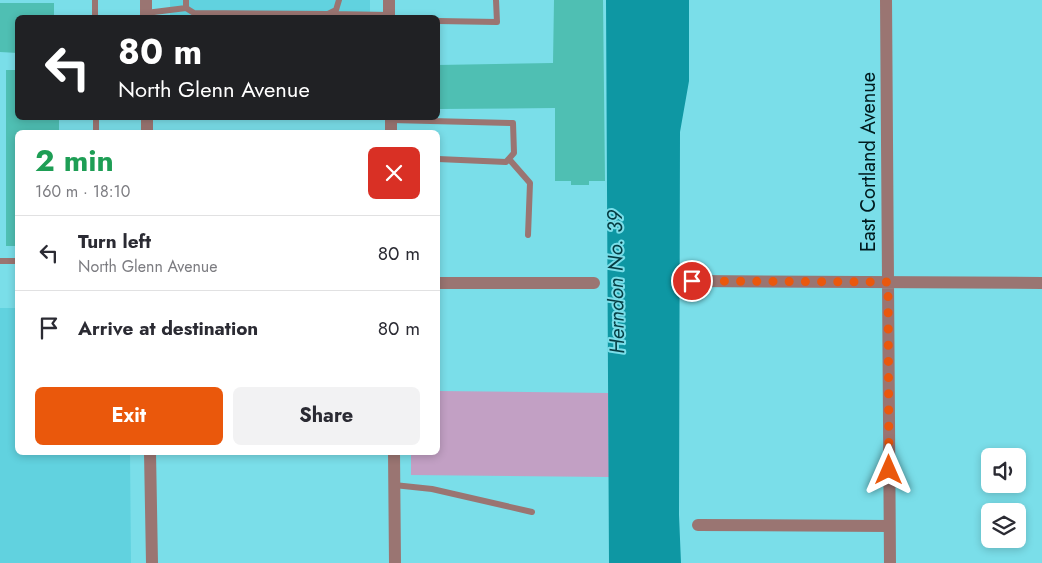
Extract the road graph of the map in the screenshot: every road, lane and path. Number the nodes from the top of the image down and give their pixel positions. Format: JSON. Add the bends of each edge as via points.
{"nodes":[{"id":1,"x":95,"y":0,"type":"edge"},
{"id":2,"x":186,"y":0,"type":"edge"},
{"id":3,"x":339,"y":0,"type":"edge"},
{"id":4,"x":389,"y":0,"type":"edge"},
{"id":5,"x":496,"y":0,"type":"edge"},
{"id":6,"x":886,"y":0,"type":"edge"},
{"id":7,"x":186,"y":8,"type":"junction"},
{"id":8,"x":146,"y":10,"type":"edge"},
{"id":9,"x":328,"y":14,"type":"junction"},
{"id":10,"x":95,"y":15,"type":"edge"},
{"id":11,"x":358,"y":15,"type":"edge"},
{"id":12,"x":389,"y":15,"type":"edge"},
{"id":13,"x":440,"y":21,"type":"edge"},
{"id":14,"x":391,"y":123,"type":"edge"},
{"id":15,"x":509,"y":158,"type":"junction"},
{"id":16,"x":440,"y":159,"type":"edge"},
{"id":17,"x":528,"y":235,"type":"dead end"},
{"id":18,"x":0,"y":261,"type":"edge"},
{"id":19,"x":15,"y":261,"type":"edge"},
{"id":20,"x":692,"y":281,"type":"dead end"},
{"id":21,"x":888,"y":282,"type":"junction"},
{"id":22,"x":440,"y":283,"type":"edge"},
{"id":23,"x":594,"y":283,"type":"dead end"},
{"id":24,"x":1042,"y":283,"type":"edge"},
{"id":25,"x":150,"y":455,"type":"edge"},
{"id":26,"x":394,"y":455,"type":"edge"},
{"id":27,"x":394,"y":485,"type":"junction"},
{"id":28,"x":532,"y":512,"type":"dead end"},
{"id":29,"x":698,"y":525,"type":"dead end"},
{"id":30,"x":889,"y":526,"type":"junction"},
{"id":31,"x":152,"y":563,"type":"edge"},
{"id":32,"x":395,"y":563,"type":"edge"},
{"id":33,"x":890,"y":563,"type":"edge"}],
"edges":[{"from":1,"to":10,"type":"lane"},
{"from":2,"to":7,"type":"lane"},
{"from":3,"to":9,"type":"lane","via":[[336,10]]},
{"from":4,"to":12,"type":"street"},
{"from":5,"to":13,"type":"lane","via":[[497,22]]},
{"from":6,"to":21,"type":"street","name":"East Cortland Avenue"},
{"from":7,"to":8,"type":"lane"},
{"from":7,"to":9,"type":"lane","via":[[194,13]]},
{"from":9,"to":11,"type":"lane"},
{"from":14,"to":15,"type":"lane","via":[[513,123],[514,153]]},
{"from":15,"to":16,"type":"lane","via":[[506,162]]},
{"from":15,"to":17,"type":"lane","via":[[530,183]]},
{"from":18,"to":19,"type":"lane"},
{"from":20,"to":21,"type":"street"},
{"from":21,"to":24,"type":"street"},
{"from":21,"to":30,"type":"street","name":"East Cortland Avenue"},
{"from":22,"to":23,"type":"street"},
{"from":25,"to":31,"type":"street"},
{"from":26,"to":27,"type":"street"},
{"from":27,"to":28,"type":"lane","via":[[432,489]]},
{"from":27,"to":32,"type":"street"},
{"from":29,"to":30,"type":"street"},
{"from":30,"to":33,"type":"street","name":"East Cortland Avenue"}]}
